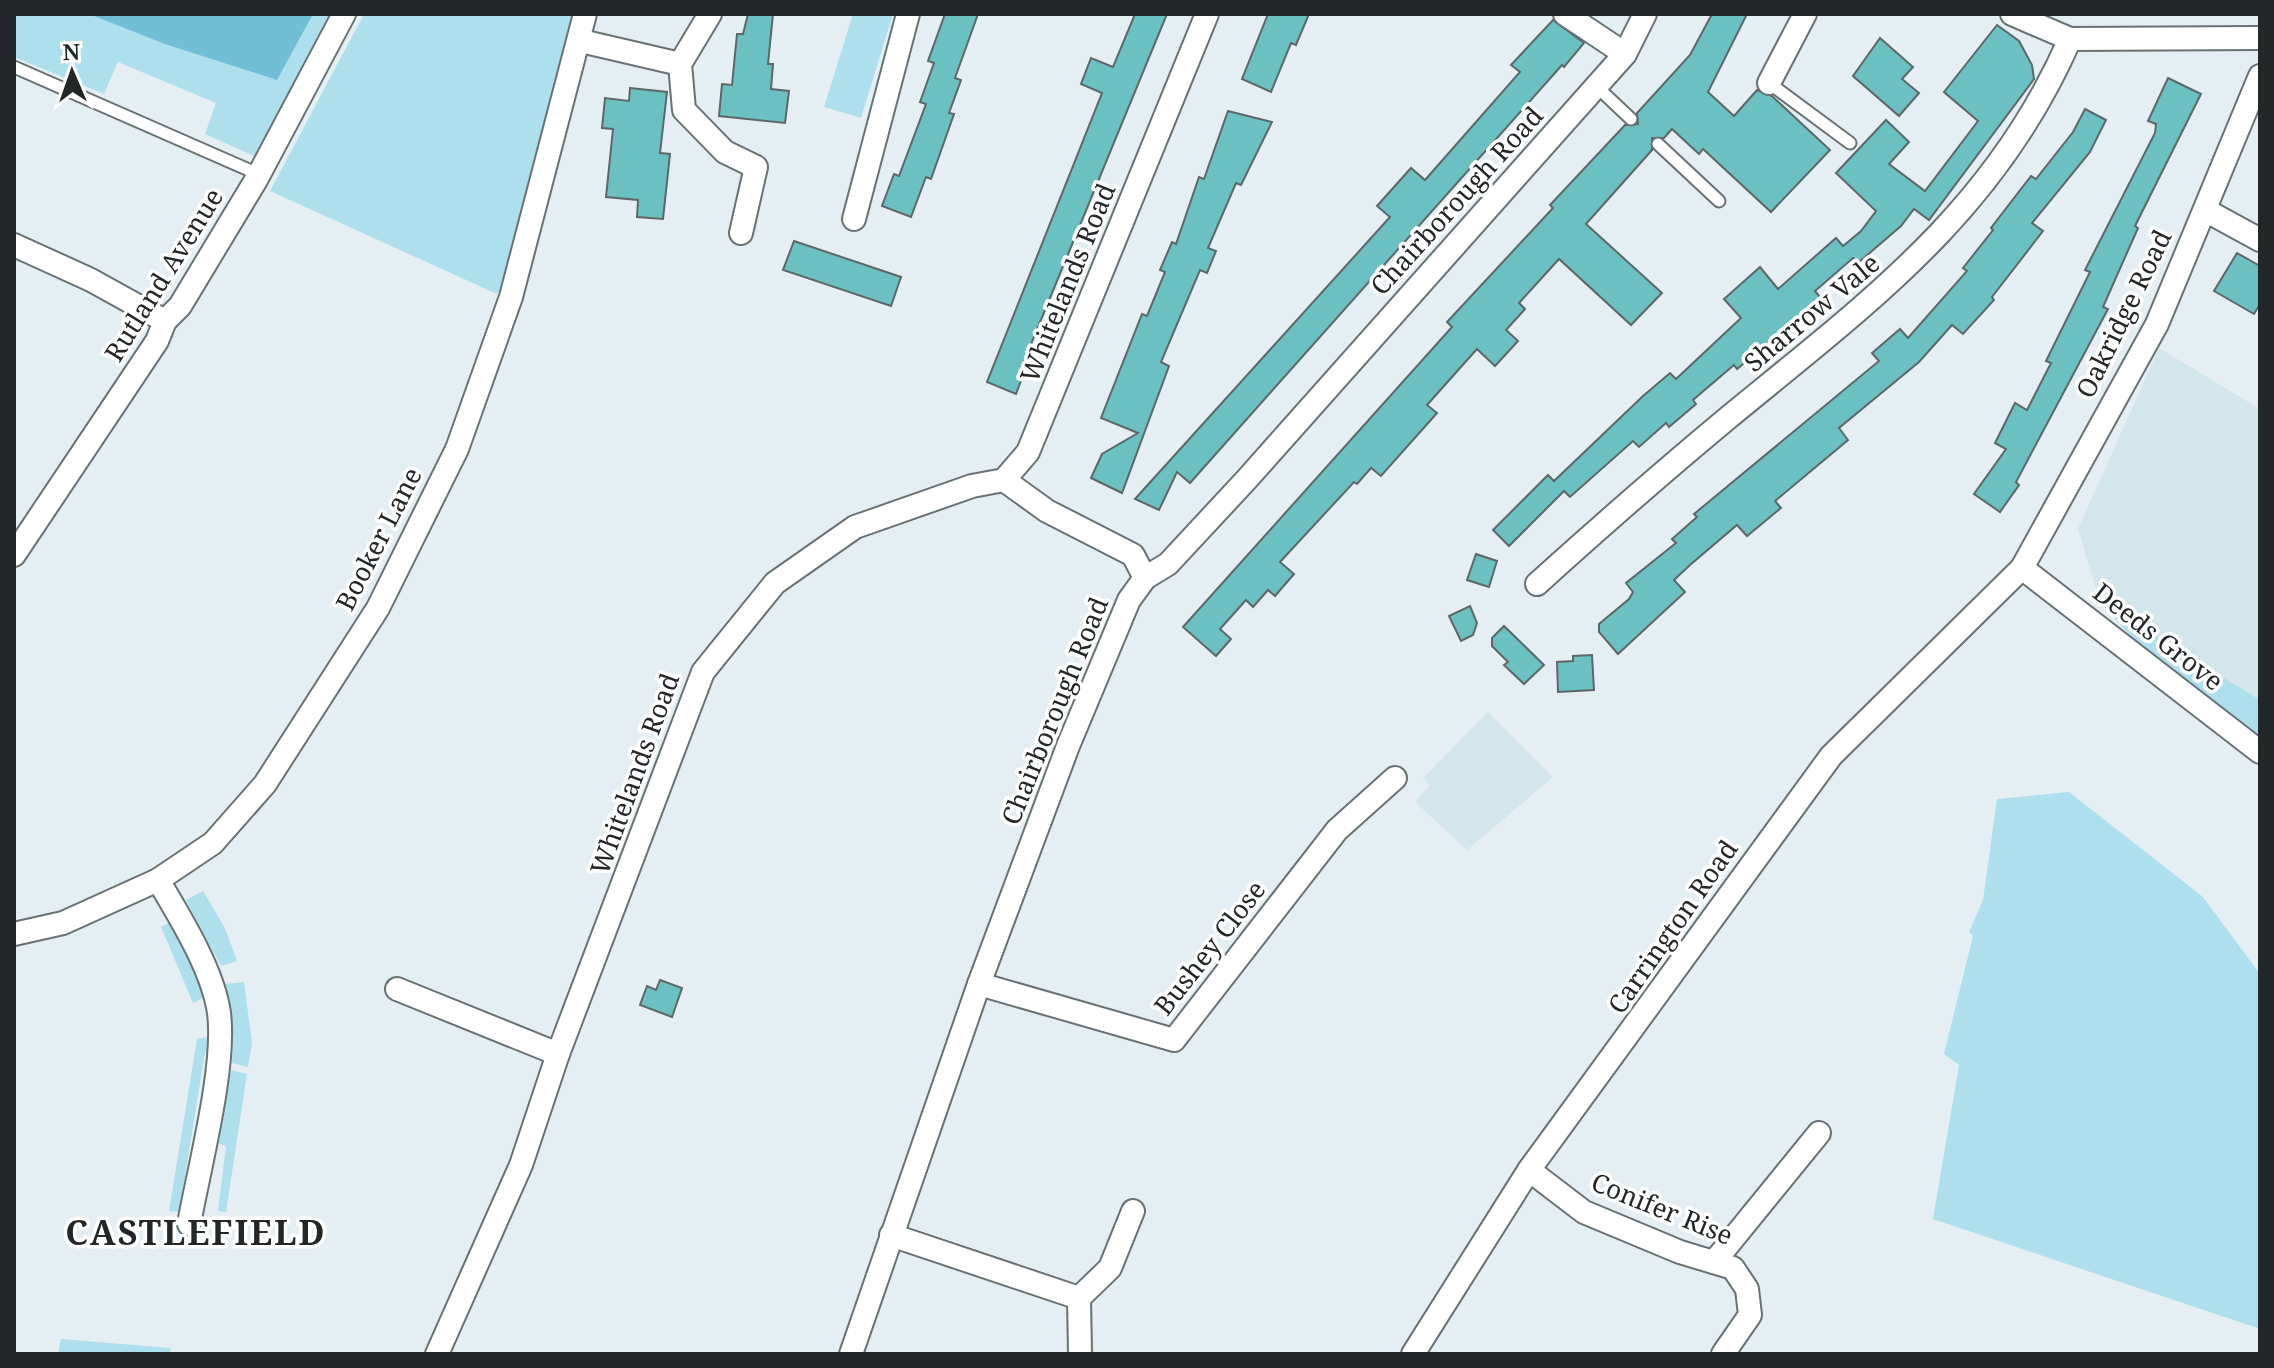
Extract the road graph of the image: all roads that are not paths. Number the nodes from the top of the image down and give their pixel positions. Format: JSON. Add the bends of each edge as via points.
{"nodes":[{"id":1,"x":344,"y":14,"type":"edge"},
{"id":2,"x":585,"y":14,"type":"edge"},
{"id":3,"x":710,"y":14,"type":"edge"},
{"id":4,"x":908,"y":14,"type":"edge"},
{"id":5,"x":1207,"y":14,"type":"edge"},
{"id":6,"x":1565,"y":14,"type":"edge"},
{"id":7,"x":1645,"y":14,"type":"edge"},
{"id":8,"x":1805,"y":14,"type":"edge"},
{"id":9,"x":2018,"y":15,"type":"edge"},
{"id":10,"x":2260,"y":38,"type":"edge"},
{"id":11,"x":2070,"y":39,"type":"junction"},
{"id":12,"x":581,"y":41,"type":"junction"},
{"id":13,"x":1625,"y":54,"type":"junction"},
{"id":14,"x":680,"y":64,"type":"junction"},
{"id":15,"x":14,"y":67,"type":"edge"},
{"id":16,"x":2260,"y":76,"type":"edge"},
{"id":17,"x":1769,"y":83,"type":"joint"},
{"id":18,"x":1596,"y":86,"type":"junction"},
{"id":19,"x":1631,"y":119,"type":"dead end"},
{"id":20,"x":1850,"y":143,"type":"dead end"},
{"id":21,"x":1658,"y":144,"type":"dead end"},
{"id":22,"x":258,"y":174,"type":"junction"},
{"id":23,"x":1719,"y":201,"type":"dead end"},
{"id":24,"x":2205,"y":210,"type":"junction"},
{"id":25,"x":854,"y":219,"type":"dead end"},
{"id":26,"x":741,"y":233,"type":"dead end"},
{"id":27,"x":2260,"y":240,"type":"edge"},
{"id":28,"x":14,"y":245,"type":"edge"},
{"id":29,"x":165,"y":321,"type":"junction"},
{"id":30,"x":1004,"y":480,"type":"junction"},
{"id":31,"x":14,"y":555,"type":"edge"},
{"id":32,"x":2022,"y":568,"type":"junction"},
{"id":33,"x":1145,"y":578,"type":"junction"},
{"id":34,"x":1537,"y":584,"type":"dead end"},
{"id":35,"x":2260,"y":752,"type":"edge"},
{"id":36,"x":1395,"y":778,"type":"dead end"},
{"id":37,"x":158,"y":880,"type":"junction"},
{"id":38,"x":14,"y":934,"type":"edge"},
{"id":39,"x":979,"y":984,"type":"junction"},
{"id":40,"x":397,"y":989,"type":"dead end"},
{"id":41,"x":558,"y":1054,"type":"junction"},
{"id":42,"x":1819,"y":1133,"type":"dead end"},
{"id":43,"x":1529,"y":1170,"type":"junction"},
{"id":44,"x":1133,"y":1211,"type":"dead end"},
{"id":45,"x":189,"y":1224,"type":"dead end"},
{"id":46,"x":891,"y":1235,"type":"junction"},
{"id":47,"x":1714,"y":1262,"type":"junction"},
{"id":48,"x":1079,"y":1298,"type":"junction"},
{"id":49,"x":437,"y":1354,"type":"edge"},
{"id":50,"x":851,"y":1354,"type":"edge"},
{"id":51,"x":1080,"y":1354,"type":"edge"},
{"id":52,"x":1413,"y":1354,"type":"edge"},
{"id":53,"x":1723,"y":1354,"type":"edge"}],
"edges":[{"from":1,"to":22,"type":"street","name":"Rutland Avenue"},
{"from":2,"to":12,"type":"street","name":"Booker Lane"},
{"from":3,"to":14,"type":"street"},
{"from":4,"to":25,"type":"street"},
{"from":5,"to":30,"type":"street","name":"Whitelands Road","via":[[1028,452]]},
{"from":6,"to":13,"type":"street"},
{"from":7,"to":13,"type":"street","name":"Chairborough Road"},
{"from":8,"to":17,"type":"street"},
{"from":9,"to":11,"type":"street"},
{"from":10,"to":11,"type":"street"},
{"from":11,"to":34,"type":"street","name":"Sharrow Vale","via":[[2029,120],[1976,196],[1913,264]]},
{"from":12,"to":14,"type":"street"},
{"from":12,"to":37,"type":"street","name":"Booker Lane","via":[[501,325],[457,449],[378,608],[265,784],[213,843]]},
{"from":13,"to":18,"type":"street","name":"Chairborough Road"},
{"from":14,"to":26,"type":"street","via":[[684,110],[725,152],[756,167]]},
{"from":15,"to":22,"type":"lane"},
{"from":16,"to":24,"type":"street","name":"Oakridge Road"},
{"from":17,"to":20,"type":"lane"},
{"from":18,"to":19,"type":"lane"},
{"from":18,"to":33,"type":"street","name":"Chairborough Road","via":[[1247,479],[1168,564]]},
{"from":21,"to":23,"type":"lane"},
{"from":22,"to":29,"type":"street","name":"Rutland Avenue","via":[[180,306]]},
{"from":24,"to":27,"type":"street"},
{"from":24,"to":32,"type":"street","name":"Oakridge Road","via":[[2157,324]]},
{"from":28,"to":29,"type":"street"},
{"from":29,"to":31,"type":"street","name":"Rutland Avenue","via":[[86,452]]},
{"from":30,"to":33,"type":"street","via":[[1047,511],[1133,555]]},
{"from":30,"to":41,"type":"street","name":"Whitelands Road","via":[[855,527],[775,583],[703,672]]},
{"from":32,"to":35,"type":"street","name":"Deeds Grove"},
{"from":32,"to":43,"type":"street","name":"Carrington Road","via":[[1831,756]]},
{"from":33,"to":39,"type":"street","name":"Chairborough Road","via":[[1129,600],[1068,746]]},
{"from":36,"to":39,"type":"street","name":"Bushey Close","via":[[1337,830],[1174,1040]]},
{"from":37,"to":38,"type":"street","name":"Booker Lane","via":[[63,923]]},
{"from":37,"to":45,"type":"street","via":[[192,937],[219,1013],[216,1074]]},
{"from":39,"to":46,"type":"street","name":"Chairborough Road"},
{"from":40,"to":41,"type":"street"},
{"from":41,"to":49,"type":"street","name":"Whitelands Road","via":[[521,1165]]},
{"from":42,"to":47,"type":"street"},
{"from":43,"to":47,"type":"street","name":"Conifer Rise","via":[[1584,1212]]},
{"from":43,"to":52,"type":"street","name":"Carrington Road"},
{"from":44,"to":48,"type":"street","via":[[1110,1268]]},
{"from":46,"to":48,"type":"street"},
{"from":46,"to":50,"type":"street","name":"Chairborough Road"},
{"from":47,"to":53,"type":"street","name":"Conifer Rise","via":[[1733,1268],[1747,1289],[1750,1315]]},
{"from":48,"to":51,"type":"street"}]}
